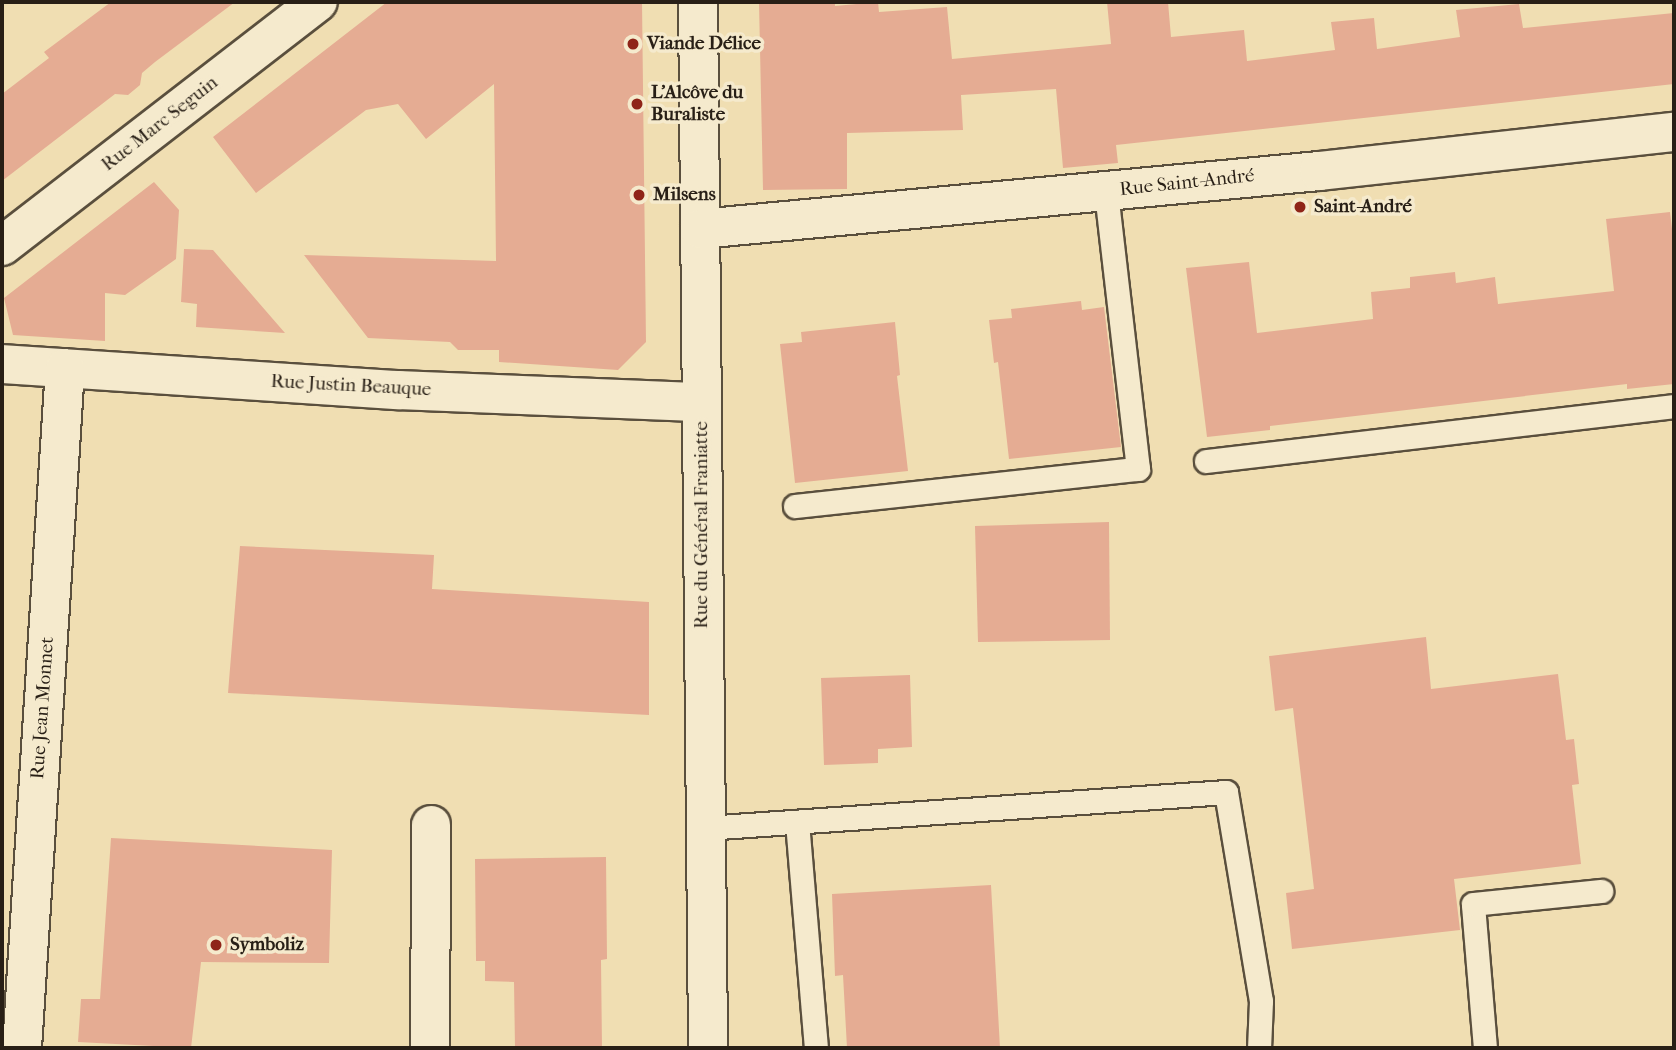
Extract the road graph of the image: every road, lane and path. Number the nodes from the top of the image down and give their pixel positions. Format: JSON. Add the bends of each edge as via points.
{"nodes":[{"id":1,"x":318,"y":2,"type":"edge"},
{"id":2,"x":698,"y":2,"type":"edge"},
{"id":3,"x":1674,"y":132,"type":"edge"},
{"id":4,"x":1106,"y":191,"type":"junction"},
{"id":5,"x":700,"y":229,"type":"junction"},
{"id":6,"x":2,"y":246,"type":"edge"},
{"id":7,"x":2,"y":364,"type":"edge"},
{"id":8,"x":65,"y":368,"type":"junction"},
{"id":9,"x":701,"y":402,"type":"junction"},
{"id":10,"x":1674,"y":406,"type":"edge"},
{"id":11,"x":1206,"y":461,"type":"dead end"},
{"id":12,"x":794,"y":506,"type":"dead end"},
{"id":13,"x":797,"y":822,"type":"junction"},
{"id":14,"x":431,"y":825,"type":"dead end"},
{"id":15,"x":705,"y":828,"type":"junction"},
{"id":16,"x":1601,"y":891,"type":"dead end"},
{"id":17,"x":22,"y":1048,"type":"edge"},
{"id":18,"x":430,"y":1048,"type":"edge"},
{"id":19,"x":708,"y":1048,"type":"edge"},
{"id":20,"x":816,"y":1048,"type":"edge"},
{"id":21,"x":1259,"y":1048,"type":"edge"},
{"id":22,"x":1485,"y":1048,"type":"edge"}],
"edges":[{"from":1,"to":6,"type":"street","name":"Rue Marc Seguin"},
{"from":2,"to":5,"type":"street","name":"Rue du Général Franiatte"},
{"from":3,"to":4,"type":"street","name":"Rue Saint-André"},
{"from":4,"to":5,"type":"street","name":"Rue Saint-André"},
{"from":4,"to":12,"type":"lane","via":[[1138,469]]},
{"from":5,"to":9,"type":"street","name":"Rue du Général Franiatte"},
{"from":7,"to":8,"type":"street","name":"Rue Justin Beauque"},
{"from":8,"to":9,"type":"street","name":"Rue Justin Beauque","via":[[398,390]]},
{"from":8,"to":17,"type":"street","name":"Rue Jean Monnet"},
{"from":9,"to":15,"type":"street","name":"Rue du Général Franiatte"},
{"from":10,"to":11,"type":"lane"},
{"from":13,"to":15,"type":"lane"},
{"from":13,"to":20,"type":"lane"},
{"from":13,"to":21,"type":"lane","via":[[1226,792],[1261,1001]]},
{"from":14,"to":18,"type":"street"},
{"from":15,"to":19,"type":"street","name":"Rue du Général Franiatte"},
{"from":16,"to":22,"type":"lane","via":[[1473,904]]}]}
